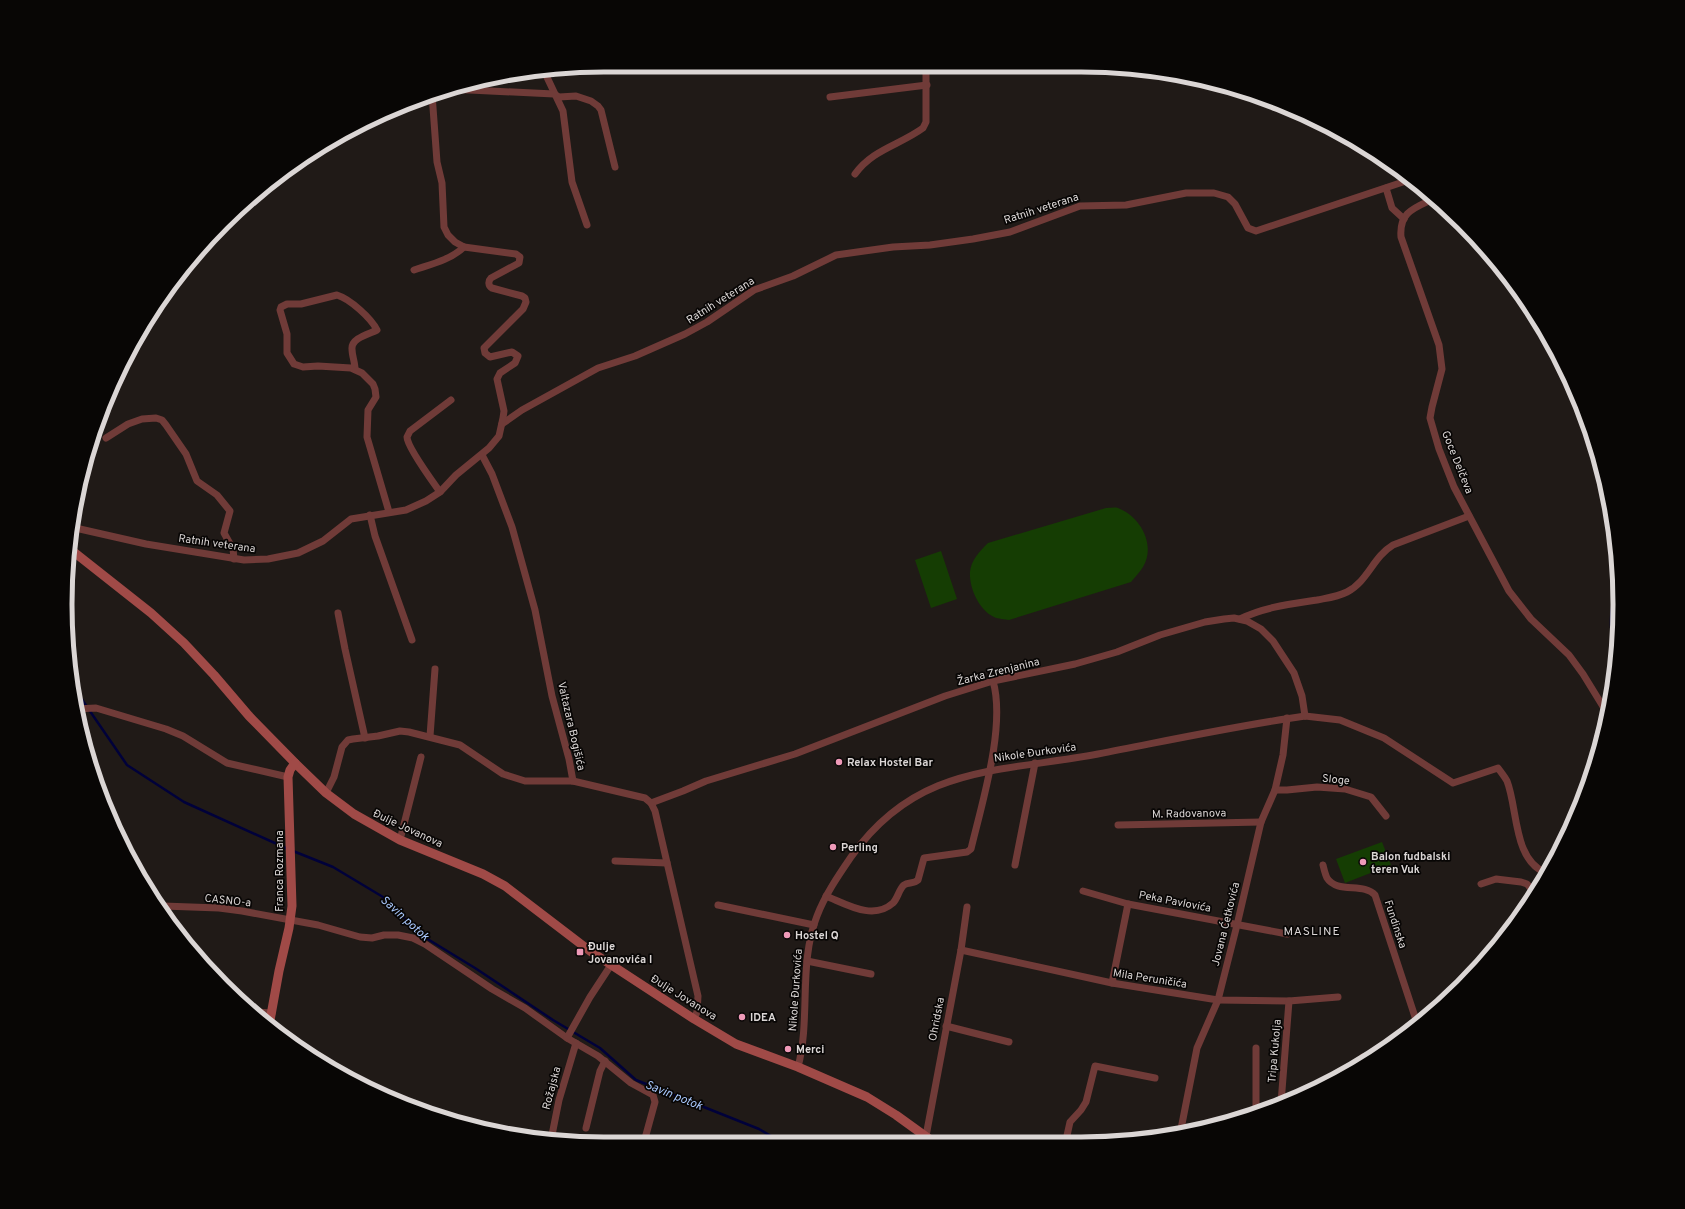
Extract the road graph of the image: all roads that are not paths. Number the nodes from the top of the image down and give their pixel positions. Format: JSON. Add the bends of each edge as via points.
{"nodes":[{"id":1,"x":926,"y":72,"type":"edge"},
{"id":2,"x":546,"y":76,"type":"edge"},
{"id":3,"x":927,"y":85,"type":"junction"},
{"id":4,"x":468,"y":90,"type":"edge"},
{"id":5,"x":554,"y":94,"type":"junction"},
{"id":6,"x":830,"y":97,"type":"dead end"},
{"id":7,"x":432,"y":100,"type":"edge"},
{"id":8,"x":615,"y":166,"type":"dead end"},
{"id":9,"x":855,"y":174,"type":"dead end"},
{"id":10,"x":1405,"y":182,"type":"edge"},
{"id":11,"x":1386,"y":188,"type":"junction"},
{"id":12,"x":1429,"y":201,"type":"edge"},
{"id":13,"x":1404,"y":219,"type":"junction"},
{"id":14,"x":588,"y":225,"type":"dead end"},
{"id":15,"x":464,"y":247,"type":"junction"},
{"id":16,"x":414,"y":270,"type":"dead end"},
{"id":17,"x":354,"y":369,"type":"junction"},
{"id":18,"x":451,"y":400,"type":"dead end"},
{"id":19,"x":502,"y":424,"type":"junction"},
{"id":20,"x":106,"y":438,"type":"dead end"},
{"id":21,"x":482,"y":455,"type":"junction"},
{"id":22,"x":440,"y":492,"type":"junction"},
{"id":23,"x":390,"y":512,"type":"junction"},
{"id":24,"x":370,"y":515,"type":"junction"},
{"id":25,"x":1469,"y":516,"type":"junction"},
{"id":26,"x":78,"y":529,"type":"edge"},
{"id":27,"x":75,"y":553,"type":"edge"},
{"id":28,"x":234,"y":559,"type":"junction"},
{"id":29,"x":338,"y":613,"type":"dead end"},
{"id":30,"x":1240,"y":619,"type":"junction"},
{"id":31,"x":412,"y":640,"type":"dead end"},
{"id":32,"x":435,"y":669,"type":"dead end"},
{"id":33,"x":993,"y":681,"type":"junction"},
{"id":34,"x":1603,"y":707,"type":"edge"},
{"id":35,"x":82,"y":709,"type":"edge"},
{"id":36,"x":1305,"y":716,"type":"junction"},
{"id":37,"x":1287,"y":718,"type":"junction"},
{"id":38,"x":430,"y":736,"type":"junction"},
{"id":39,"x":365,"y":738,"type":"junction"},
{"id":40,"x":421,"y":757,"type":"dead end"},
{"id":41,"x":295,"y":763,"type":"junction"},
{"id":42,"x":1035,"y":764,"type":"junction"},
{"id":43,"x":989,"y":770,"type":"junction"},
{"id":44,"x":288,"y":777,"type":"junction"},
{"id":45,"x":573,"y":781,"type":"junction"},
{"id":46,"x":1275,"y":790,"type":"junction"},
{"id":47,"x":326,"y":793,"type":"junction"},
{"id":48,"x":651,"y":803,"type":"junction"},
{"id":49,"x":1386,"y":816,"type":"dead end"},
{"id":50,"x":1261,"y":822,"type":"junction"},
{"id":51,"x":1118,"y":825,"type":"dead end"},
{"id":52,"x":400,"y":840,"type":"junction"},
{"id":53,"x":615,"y":861,"type":"dead end"},
{"id":54,"x":667,"y":863,"type":"junction"},
{"id":55,"x":1015,"y":865,"type":"dead end"},
{"id":56,"x":1323,"y":865,"type":"dead end"},
{"id":57,"x":1542,"y":870,"type":"edge"},
{"id":58,"x":1481,"y":884,"type":"dead end"},
{"id":59,"x":1531,"y":889,"type":"edge"},
{"id":60,"x":1083,"y":891,"type":"dead end"},
{"id":61,"x":826,"y":896,"type":"junction"},
{"id":62,"x":718,"y":904,"type":"dead end"},
{"id":63,"x":1128,"y":904,"type":"junction"},
{"id":64,"x":166,"y":906,"type":"edge"},
{"id":65,"x":967,"y":907,"type":"dead end"},
{"id":66,"x":291,"y":920,"type":"junction"},
{"id":67,"x":814,"y":925,"type":"junction"},
{"id":68,"x":1237,"y":925,"type":"junction"},
{"id":69,"x":1287,"y":934,"type":"dead end"},
{"id":70,"x":961,"y":950,"type":"junction"},
{"id":71,"x":807,"y":962,"type":"junction"},
{"id":72,"x":611,"y":965,"type":"junction"},
{"id":73,"x":871,"y":974,"type":"dead end"},
{"id":74,"x":1112,"y":983,"type":"junction"},
{"id":75,"x":1338,"y":997,"type":"dead end"},
{"id":76,"x":1218,"y":1000,"type":"junction"},
{"id":77,"x":1289,"y":1001,"type":"junction"},
{"id":78,"x":262,"y":1012,"type":"edge"},
{"id":79,"x":272,"y":1013,"type":"junction"},
{"id":80,"x":1416,"y":1018,"type":"edge"},
{"id":81,"x":271,"y":1019,"type":"edge"},
{"id":82,"x":694,"y":1019,"type":"junction"},
{"id":83,"x":946,"y":1026,"type":"junction"},
{"id":84,"x":570,"y":1033,"type":"junction"},
{"id":85,"x":1009,"y":1042,"type":"dead end"},
{"id":86,"x":576,"y":1043,"type":"junction"},
{"id":87,"x":1256,"y":1048,"type":"dead end"},
{"id":88,"x":605,"y":1061,"type":"junction"},
{"id":89,"x":798,"y":1068,"type":"junction"},
{"id":90,"x":1155,"y":1078,"type":"dead end"},
{"id":91,"x":1281,"y":1097,"type":"edge"},
{"id":92,"x":1256,"y":1107,"type":"edge"},
{"id":93,"x":1181,"y":1127,"type":"edge"},
{"id":94,"x":586,"y":1128,"type":"dead end"},
{"id":95,"x":552,"y":1134,"type":"edge"},
{"id":96,"x":645,"y":1137,"type":"edge"},
{"id":97,"x":927,"y":1137,"type":"edge"},
{"id":98,"x":929,"y":1137,"type":"edge"},
{"id":99,"x":1067,"y":1137,"type":"edge"}],
"edges":[{"from":1,"to":3,"type":"street"},
{"from":2,"to":5,"type":"street"},
{"from":3,"to":6,"type":"street"},
{"from":3,"to":9,"type":"street","via":[[926,122],[923,128],[876,153],[863,163]]},
{"from":4,"to":5,"type":"street"},
{"from":5,"to":8,"type":"street","via":[[559,97],[576,96],[598,106]]},
{"from":5,"to":14,"type":"street","via":[[562,111],[572,182]]},
{"from":7,"to":15,"type":"street","via":[[444,227],[450,239]]},
{"from":10,"to":11,"type":"street","name":"Ratnih veterana"},
{"from":11,"to":13,"type":"street","via":[[1392,208]]},
{"from":11,"to":19,"type":"street","name":"Ratnih veterana","via":[[1256,231],[1248,228],[1235,204],[1228,197],[1210,192],[1186,193],[1126,205],[1080,206],[1010,232],[973,239],[836,255],[793,276],[754,290],[685,334],[635,356],[598,368],[522,410]]},
{"from":12,"to":13,"type":"street","via":[[1411,210]]},
{"from":13,"to":25,"type":"street","name":"Goce Delčeva","via":[[1401,237],[1442,358],[1442,369],[1430,418],[1446,469]]},
{"from":15,"to":16,"type":"street","via":[[457,254],[444,260]]},
{"from":15,"to":19,"type":"street","via":[[516,254],[520,257],[519,263],[489,281],[492,288],[522,296],[526,302],[523,309],[484,348],[490,357],[512,352],[518,356],[516,363],[500,373],[497,379],[504,411]]},
{"from":17,"to":17,"type":"street","via":[[318,366],[302,368],[294,364],[287,353],[287,334],[281,306],[337,296],[362,312],[377,330],[353,343]]},
{"from":17,"to":23,"type":"street","via":[[366,376],[375,389],[376,397],[368,410],[367,437]]},
{"from":18,"to":22,"type":"street","via":[[410,431],[407,437],[414,454]]},
{"from":19,"to":21,"type":"street","name":"Ratnih veterana","via":[[499,436]]},
{"from":20,"to":28,"type":"street","via":[[128,424],[142,419],[162,420],[186,454],[197,480],[217,494],[230,511],[224,533],[233,550]]},
{"from":21,"to":22,"type":"street","name":"Ratnih veterana","via":[[456,475]]},
{"from":21,"to":45,"type":"street","name":"Valtazara Bogišića","via":[[503,500],[535,610],[552,696]]},
{"from":22,"to":23,"type":"street","name":"Ratnih veterana","via":[[406,510]]},
{"from":23,"to":24,"type":"street","name":"Ratnih veterana"},
{"from":24,"to":28,"type":"street","name":"Ratnih veterana","via":[[351,519],[327,538],[298,553],[255,561]]},
{"from":24,"to":31,"type":"street"},
{"from":25,"to":30,"type":"street","via":[[1387,548],[1360,583],[1341,594],[1264,610]]},
{"from":25,"to":34,"type":"street","name":"Goce Delčeva","via":[[1509,591],[1531,619],[1584,674]]},
{"from":26,"to":28,"type":"street","name":"Ratnih veterana","via":[[146,544]]},
{"from":27,"to":41,"type":"street","name":"Đulje Jovanova","via":[[151,613],[184,643]]},
{"from":29,"to":39,"type":"street"},
{"from":30,"to":33,"type":"street","name":"Žarka Zrenjanina","via":[[1205,622],[1075,664]]},
{"from":30,"to":36,"type":"street","name":"Žarka Zrenjanina","via":[[1254,625],[1268,636],[1287,661],[1299,686]]},
{"from":32,"to":38,"type":"street"},
{"from":33,"to":43,"type":"street","via":[[998,714]]},
{"from":33,"to":48,"type":"street","name":"Žarka Zrenjanina","via":[[945,696],[795,754],[706,781]]},
{"from":35,"to":44,"type":"street","via":[[96,708],[174,732],[227,764]]},
{"from":36,"to":37,"type":"street","name":"Nikole Đurkovića"},
{"from":36,"to":57,"type":"street","name":"Nikole Đurkovića","via":[[1340,720],[1384,738],[1453,783],[1498,768],[1507,780],[1524,853]]},
{"from":37,"to":42,"type":"street","name":"Nikole Đurkovića"},
{"from":37,"to":46,"type":"street","name":"Jovana Ćetkovića","via":[[1283,755]]},
{"from":38,"to":39,"type":"street","via":[[400,731]]},
{"from":38,"to":45,"type":"street","via":[[460,745],[503,774],[525,781]]},
{"from":39,"to":47,"type":"street","via":[[344,743],[334,777]]},
{"from":40,"to":52,"type":"street"},
{"from":41,"to":44,"type":"street","name":"Franca Rozmana"},
{"from":41,"to":47,"type":"street","name":"Đulje Jovanova"},
{"from":42,"to":43,"type":"street","name":"Nikole Đurkovića"},
{"from":42,"to":55,"type":"street"},
{"from":43,"to":61,"type":"street","name":"Nikole Đurkovića","via":[[928,789],[892,812],[864,839]]},
{"from":43,"to":61,"type":"street","via":[[971,849],[967,852],[924,858],[918,880],[905,884],[897,898],[885,908],[874,911],[862,910]]},
{"from":44,"to":66,"type":"street","name":"Franca Rozmana","via":[[293,893]]},
{"from":45,"to":48,"type":"street","name":"Valtazara Bogišića","via":[[640,796]]},
{"from":46,"to":49,"type":"street","name":"Sloge","via":[[1318,787],[1345,789],[1372,798]]},
{"from":46,"to":50,"type":"street","name":"Jovana Ćetkovića"},
{"from":47,"to":52,"type":"street","name":"Đulje Jovanova","via":[[367,823]]},
{"from":48,"to":54,"type":"street"},
{"from":50,"to":51,"type":"street","name":"M. Radovanova"},
{"from":50,"to":68,"type":"street","name":"Jovana Ćetkovića"},
{"from":52,"to":72,"type":"street","name":"Đulje Jovanova","via":[[494,880]]},
{"from":53,"to":54,"type":"street"},
{"from":54,"to":82,"type":"street","via":[[698,996]]},
{"from":56,"to":80,"type":"street","name":"Fundinska","via":[[1327,878],[1336,885],[1370,891],[1375,895]]},
{"from":58,"to":59,"type":"street","via":[[1496,879],[1521,882]]},
{"from":60,"to":63,"type":"street","name":"Peka Pavlovića"},
{"from":61,"to":67,"type":"street","name":"Nikole Đurkovića"},
{"from":62,"to":67,"type":"street"},
{"from":63,"to":68,"type":"street","name":"Peka Pavlovića"},
{"from":63,"to":74,"type":"street"},
{"from":64,"to":66,"type":"street","name":"CASNO-a","via":[[229,909]]},
{"from":65,"to":70,"type":"street","name":"Ohridska"},
{"from":66,"to":79,"type":"street","name":"Franca Rozmana"},
{"from":66,"to":84,"type":"street","name":"CASNO-a","via":[[360,937],[390,935],[414,938],[492,988]]},
{"from":67,"to":71,"type":"street","name":"Nikole Đurkovića"},
{"from":68,"to":69,"type":"street","name":"Peka Pavlovića"},
{"from":68,"to":76,"type":"street","name":"Jovana Ćetkovića"},
{"from":70,"to":74,"type":"street","name":"Mila Peruničića"},
{"from":70,"to":83,"type":"street","name":"Ohridska"},
{"from":71,"to":73,"type":"street"},
{"from":71,"to":89,"type":"street","name":"Nikole Đurkovića","via":[[802,1049]]},
{"from":72,"to":82,"type":"street","name":"Đulje Jovanova"},
{"from":72,"to":84,"type":"street"},
{"from":74,"to":76,"type":"street","name":"Mila Peruničića"},
{"from":75,"to":77,"type":"street","name":"Mila Peruničića"},
{"from":76,"to":77,"type":"street","name":"Mila Peruničića"},
{"from":76,"to":93,"type":"street","name":"Jovana Ćetkovića","via":[[1197,1048]]},
{"from":77,"to":91,"type":"street","name":"Tripa Kukolja"},
{"from":78,"to":79,"type":"street"},
{"from":79,"to":81,"type":"street","name":"Franca Rozmana"},
{"from":82,"to":89,"type":"street","name":"Đulje Jovanova","via":[[736,1044]]},
{"from":83,"to":85,"type":"street"},
{"from":83,"to":98,"type":"street","name":"Ohridska"},
{"from":84,"to":86,"type":"street","name":"CASNO-a"},
{"from":86,"to":88,"type":"street","name":"CASNO-a"},
{"from":86,"to":95,"type":"street","name":"Rožajska","via":[[559,1100]]},
{"from":87,"to":92,"type":"street"},
{"from":88,"to":94,"type":"street","via":[[600,1070]]},
{"from":88,"to":96,"type":"street","name":"CASNO-a","via":[[631,1083],[654,1097],[655,1102]]},
{"from":89,"to":97,"type":"street","name":"Đulje Jovanova","via":[[866,1097]]},
{"from":90,"to":99,"type":"street","via":[[1095,1066],[1086,1102],[1070,1122]]}]}
